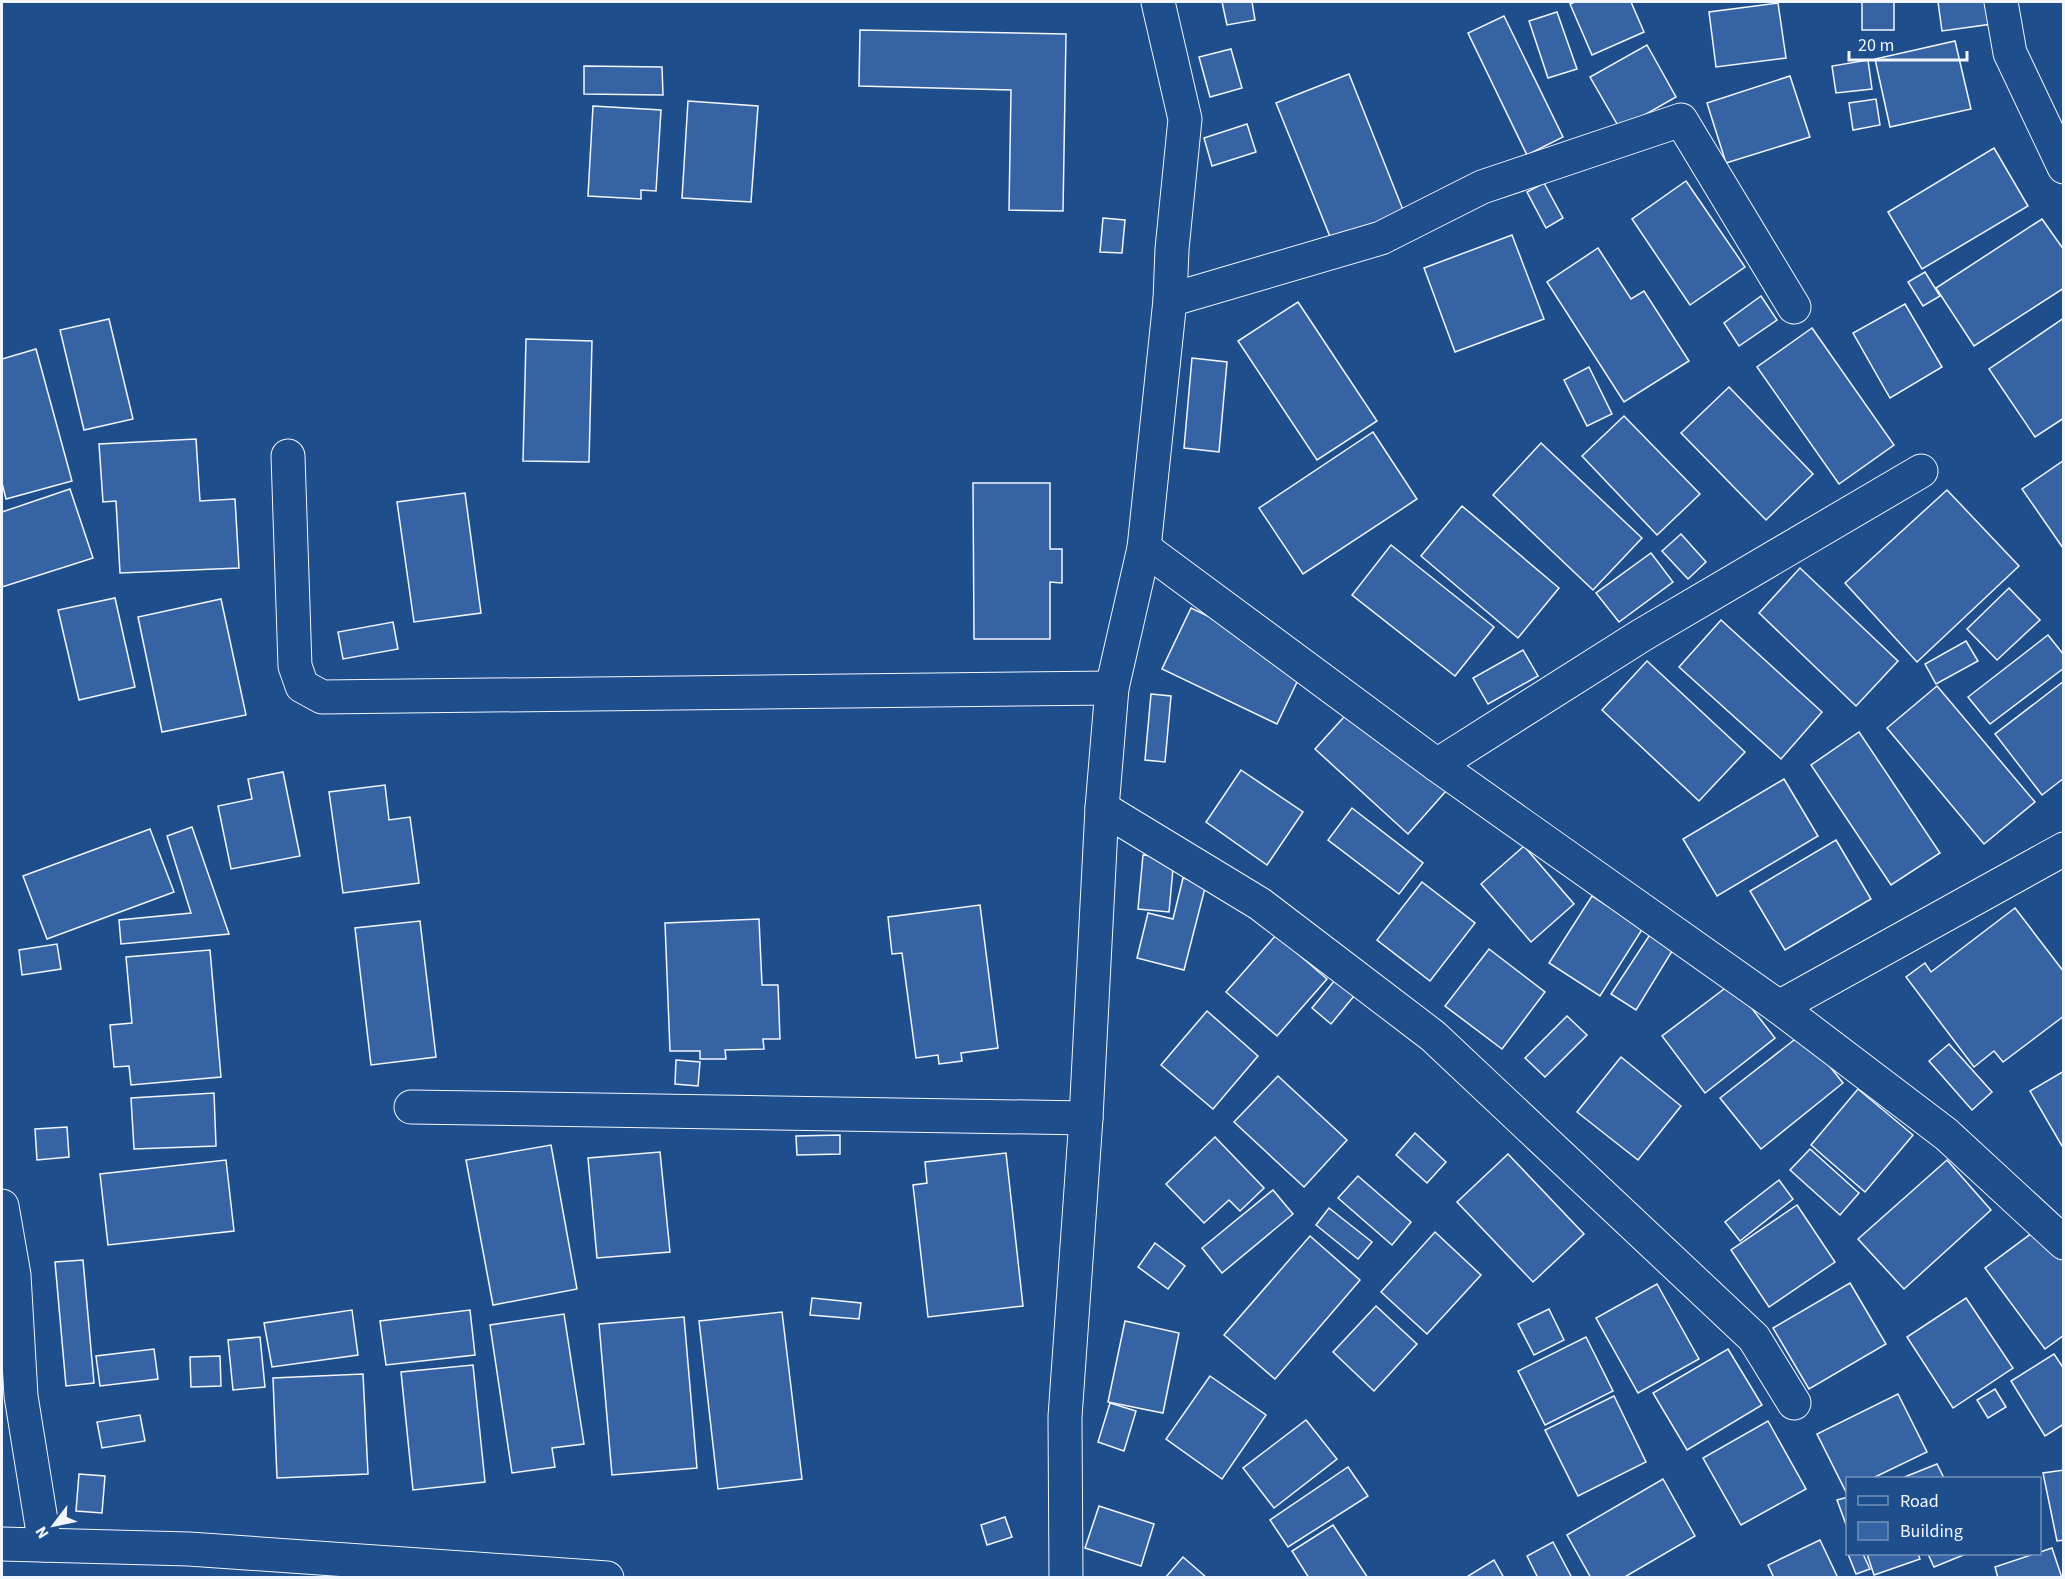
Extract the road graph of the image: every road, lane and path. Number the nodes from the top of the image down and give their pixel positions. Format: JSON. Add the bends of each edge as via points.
{"nodes":[{"id":1,"x":1158,"y":2,"type":"edge"},
{"id":2,"x":2001,"y":2,"type":"edge"},
{"id":3,"x":2064,"y":167,"type":"edge"},
{"id":4,"x":1170,"y":300,"type":"junction"},
{"id":5,"x":1794,"y":307,"type":"dead end"},
{"id":6,"x":288,"y":456,"type":"dead end"},
{"id":7,"x":1921,"y":471,"type":"dead end"},
{"id":8,"x":1144,"y":548,"type":"junction"},
{"id":9,"x":1112,"y":688,"type":"junction"},
{"id":10,"x":1437,"y":765,"type":"junction"},
{"id":11,"x":1102,"y":808,"type":"junction"},
{"id":12,"x":2064,"y":849,"type":"edge"},
{"id":13,"x":1779,"y":1007,"type":"junction"},
{"id":14,"x":411,"y":1107,"type":"dead end"},
{"id":15,"x":1086,"y":1118,"type":"junction"},
{"id":16,"x":2,"y":1206,"type":"edge"},
{"id":17,"x":2064,"y":1243,"type":"edge"},
{"id":18,"x":1794,"y":1403,"type":"dead end"},
{"id":19,"x":2,"y":1544,"type":"edge"},
{"id":20,"x":45,"y":1545,"type":"junction"},
{"id":21,"x":607,"y":1578,"type":"edge"},
{"id":22,"x":1066,"y":1578,"type":"edge"}],
"edges":[{"from":1,"to":4,"type":"street","via":[[1185,119]]},
{"from":2,"to":3,"type":"street","via":[[2010,53]]},
{"from":4,"to":5,"type":"street","via":[[1381,238],[1482,187],[1681,120]]},
{"from":4,"to":8,"type":"street"},
{"from":6,"to":9,"type":"street","via":[[295,666],[302,686],[322,697]]},
{"from":7,"to":10,"type":"street","via":[[1642,635]]},
{"from":8,"to":9,"type":"street"},
{"from":8,"to":10,"type":"street"},
{"from":9,"to":11,"type":"street"},
{"from":10,"to":13,"type":"street"},
{"from":11,"to":15,"type":"street"},
{"from":11,"to":18,"type":"street","via":[[1260,904],[1433,1036],[1754,1338]]},
{"from":12,"to":13,"type":"street"},
{"from":13,"to":17,"type":"street","via":[[1946,1134]]},
{"from":14,"to":15,"type":"street"},
{"from":15,"to":22,"type":"street","via":[[1065,1417]]},
{"from":16,"to":20,"type":"street","via":[[14,1275],[21,1396]]},
{"from":19,"to":20,"type":"street"},
{"from":20,"to":21,"type":"street","via":[[189,1550]]}]}
